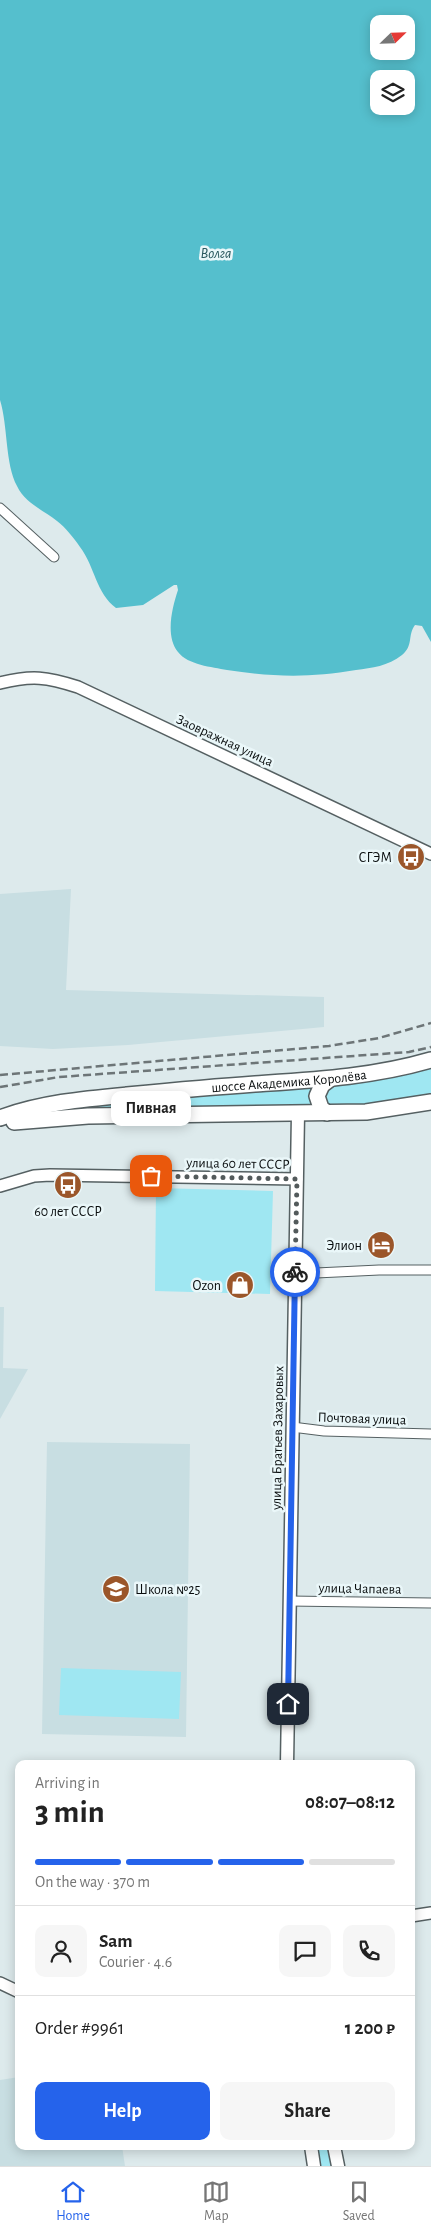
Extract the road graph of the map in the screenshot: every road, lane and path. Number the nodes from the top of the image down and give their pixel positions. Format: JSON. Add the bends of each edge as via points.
{"nodes":[{"id":1,"x":0,"y":508,"type":"edge"},
{"id":2,"x":54,"y":557,"type":"dead end"},
{"id":3,"x":0,"y":683,"type":"edge"},
{"id":4,"x":431,"y":854,"type":"edge"},
{"id":5,"x":431,"y":1060,"type":"edge"},
{"id":6,"x":330,"y":1079,"type":"junction"},
{"id":7,"x":431,"y":1102,"type":"edge"},
{"id":8,"x":327,"y":1113,"type":"junction"},
{"id":9,"x":298,"y":1114,"type":"junction"},
{"id":10,"x":0,"y":1118,"type":"edge"},
{"id":11,"x":0,"y":1124,"type":"edge"},
{"id":12,"x":297,"y":1179,"type":"junction"},
{"id":13,"x":0,"y":1186,"type":"edge"},
{"id":14,"x":431,"y":1270,"type":"edge"},
{"id":15,"x":295,"y":1274,"type":"junction"},
{"id":16,"x":292,"y":1427,"type":"junction"},
{"id":17,"x":431,"y":1434,"type":"edge"},
{"id":18,"x":289,"y":1601,"type":"junction"},
{"id":19,"x":431,"y":1603,"type":"edge"},
{"id":20,"x":287,"y":1760,"type":"edge"},
{"id":21,"x":431,"y":1913,"type":"edge"},
{"id":22,"x":415,"y":1915,"type":"edge"},
{"id":23,"x":0,"y":1983,"type":"edge"},
{"id":24,"x":15,"y":1990,"type":"edge"},
{"id":25,"x":312,"y":2150,"type":"edge"},
{"id":26,"x":335,"y":2150,"type":"edge"},
{"id":27,"x":314,"y":2166,"type":"edge"},
{"id":28,"x":338,"y":2166,"type":"edge"}],
"edges":[{"from":1,"to":2,"type":"street"},
{"from":3,"to":4,"type":"street","name":"Заовражная улица","via":[[34,676],[78,687]]},
{"from":5,"to":6,"type":"highway","name":"шоссе Академика Королёва","via":[[376,1073]]},
{"from":6,"to":8,"type":"highway","via":[[322,1085],[317,1096],[320,1108]]},
{"from":6,"to":10,"type":"highway","name":"шоссе Академика Королёва","via":[[87,1099]]},
{"from":7,"to":8,"type":"highway","name":"шоссе Академика Королёва","via":[[366,1112]]},
{"from":8,"to":9,"type":"highway","name":"шоссе Академика Королёва"},
{"from":9,"to":11,"type":"highway","name":"шоссе Академика Королёва","via":[[88,1116]]},
{"from":9,"to":12,"type":"main road","name":"улица Братьев Захаровых"},
{"from":12,"to":13,"type":"street","name":"улица 60 лет СССР","via":[[50,1175]]},
{"from":12,"to":15,"type":"main road","name":"улица Братьев Захаровых"},
{"from":14,"to":15,"type":"street"},
{"from":15,"to":16,"type":"main road","name":"улица Братьев Захаровых"},
{"from":16,"to":17,"type":"street","name":"Почтовая улица"},
{"from":16,"to":18,"type":"main road","name":"улица Братьев Захаровых"},
{"from":18,"to":19,"type":"street","name":"улица Чапаева"},
{"from":18,"to":20,"type":"main road","name":"улица Братьев Захаровых"},
{"from":21,"to":22,"type":"street"},
{"from":23,"to":24,"type":"street"},
{"from":25,"to":27,"type":"main road"},
{"from":26,"to":28,"type":"main road"}]}
